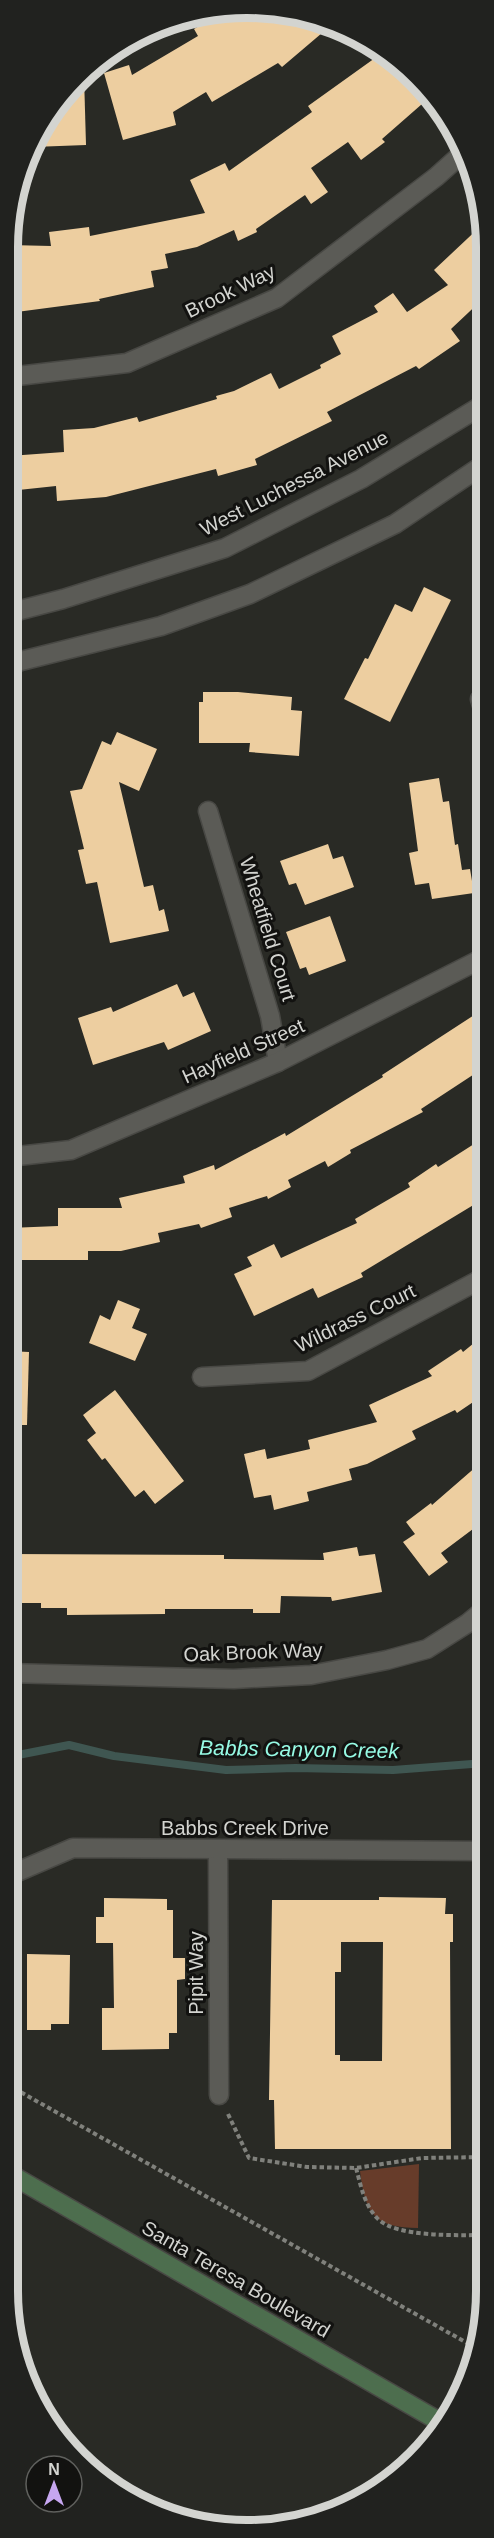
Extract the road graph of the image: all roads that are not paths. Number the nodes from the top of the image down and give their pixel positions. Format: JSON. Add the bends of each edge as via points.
{"nodes":[{"id":1,"x":458,"y":157,"type":"edge"},
{"id":2,"x":18,"y":376,"type":"edge"},
{"id":3,"x":476,"y":409,"type":"edge"},
{"id":4,"x":476,"y":470,"type":"edge"},
{"id":5,"x":18,"y":611,"type":"edge"},
{"id":6,"x":18,"y":662,"type":"edge"},
{"id":7,"x":208,"y":811,"type":"dead end"},
{"id":8,"x":476,"y":962,"type":"edge"},
{"id":9,"x":278,"y":1062,"type":"junction"},
{"id":10,"x":18,"y":1156,"type":"edge"},
{"id":11,"x":476,"y":1282,"type":"edge"},
{"id":12,"x":202,"y":1377,"type":"dead end"},
{"id":13,"x":476,"y":1616,"type":"edge"},
{"id":14,"x":18,"y":1673,"type":"edge"},
{"id":15,"x":218,"y":1850,"type":"junction"},
{"id":16,"x":476,"y":1851,"type":"edge"},
{"id":17,"x":18,"y":1872,"type":"edge"},
{"id":18,"x":219,"y":2095,"type":"road end"},
{"id":19,"x":18,"y":2179,"type":"edge"},
{"id":20,"x":436,"y":2420,"type":"edge"}],
"edges":[{"from":1,"to":2,"type":"street","name":"Brook Way","via":[[277,298],[127,363]]},
{"from":3,"to":5,"type":"street","name":"West Luchessa Avenue","via":[[361,479],[225,548]]},
{"from":4,"to":6,"type":"street","via":[[394,524],[250,594],[161,626]]},
{"from":7,"to":9,"type":"street","name":"Wheatfield Court","via":[[270,1016]]},
{"from":8,"to":9,"type":"street","name":"Hayfield Street"},
{"from":9,"to":10,"type":"street","name":"Hayfield Street","via":[[71,1150]]},
{"from":11,"to":12,"type":"street","name":"Wildrass Court","via":[[308,1371]]},
{"from":13,"to":14,"type":"street","name":"Oak Brook Way","via":[[427,1648],[311,1675],[234,1679]]},
{"from":15,"to":16,"type":"street","name":"Babbs Creek Drive"},
{"from":15,"to":17,"type":"street","name":"Babbs Creek Drive","via":[[73,1848]]},
{"from":15,"to":18,"type":"street","name":"Pipit Way"},
{"from":19,"to":20,"type":"main road","name":"Santa Teresa Boulevard"}]}
